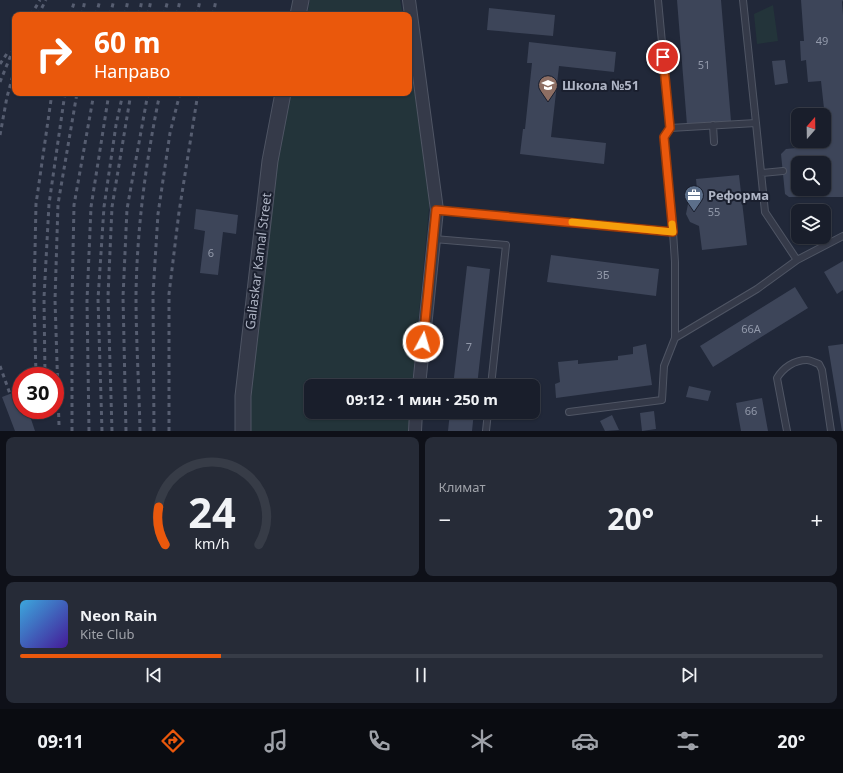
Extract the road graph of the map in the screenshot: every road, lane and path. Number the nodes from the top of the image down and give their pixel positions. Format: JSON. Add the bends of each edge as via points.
{"nodes":[{"id":1,"x":301,"y":0,"type":"edge"},
{"id":2,"x":409,"y":0,"type":"edge"},
{"id":3,"x":658,"y":0,"type":"edge"},
{"id":4,"x":743,"y":0,"type":"edge"},
{"id":5,"x":299,"y":12,"type":"edge"},
{"id":6,"x":411,"y":12,"type":"edge"},
{"id":7,"x":412,"y":23,"type":"edge"},
{"id":8,"x":282,"y":96,"type":"edge"},
{"id":9,"x":756,"y":123,"type":"junction"},
{"id":10,"x":713,"y":125,"type":"junction"},
{"id":11,"x":670,"y":128,"type":"junction"},
{"id":12,"x":714,"y":142,"type":"dead end"},
{"id":13,"x":783,"y":171,"type":"dead end"},
{"id":14,"x":761,"y":173,"type":"junction"},
{"id":15,"x":436,"y":210,"type":"junction"},
{"id":16,"x":673,"y":232,"type":"junction"},
{"id":17,"x":843,"y":236,"type":"edge"},
{"id":18,"x":434,"y":239,"type":"junction"},
{"id":19,"x":797,"y":260,"type":"junction"},
{"id":20,"x":675,"y":338,"type":"junction"},
{"id":21,"x":420,"y":379,"type":"edge"},
{"id":22,"x":492,"y":379,"type":"edge"},
{"id":23,"x":569,"y":412,"type":"dead end"},
{"id":24,"x":415,"y":419,"type":"edge"},
{"id":25,"x":487,"y":419,"type":"edge"},
{"id":26,"x":243,"y":431,"type":"edge"},
{"id":27,"x":414,"y":431,"type":"edge"},
{"id":28,"x":486,"y":431,"type":"edge"},
{"id":29,"x":787,"y":431,"type":"edge"},
{"id":30,"x":831,"y":431,"type":"edge"}],
"edges":[{"from":1,"to":5,"type":"street"},
{"from":2,"to":6,"type":"street"},
{"from":3,"to":11,"type":"lane"},
{"from":4,"to":9,"type":"lane"},
{"from":7,"to":15,"type":"street"},
{"from":8,"to":26,"type":"street","name":"Galiaskar Kamal Street","via":[[270,161],[243,396]]},
{"from":9,"to":10,"type":"lane"},
{"from":9,"to":14,"type":"lane"},
{"from":10,"to":11,"type":"lane"},
{"from":10,"to":12,"type":"lane"},
{"from":11,"to":16,"type":"lane","via":[[664,137]]},
{"from":13,"to":14,"type":"lane"},
{"from":14,"to":19,"type":"lane","via":[[764,212]]},
{"from":15,"to":16,"type":"lane"},
{"from":15,"to":18,"type":"street"},
{"from":16,"to":20,"type":"lane"},
{"from":17,"to":19,"type":"lane"},
{"from":18,"to":21,"type":"street"},
{"from":18,"to":22,"type":"lane","via":[[506,245]]},
{"from":19,"to":20,"type":"lane","via":[[757,289]]},
{"from":20,"to":23,"type":"lane","via":[[664,366],[662,400]]},
{"from":24,"to":27,"type":"street"},
{"from":25,"to":28,"type":"lane"},
{"from":29,"to":30,"type":"lane","via":[[777,378],[781,370],[791,364],[807,360],[819,364],[822,370]]}]}
